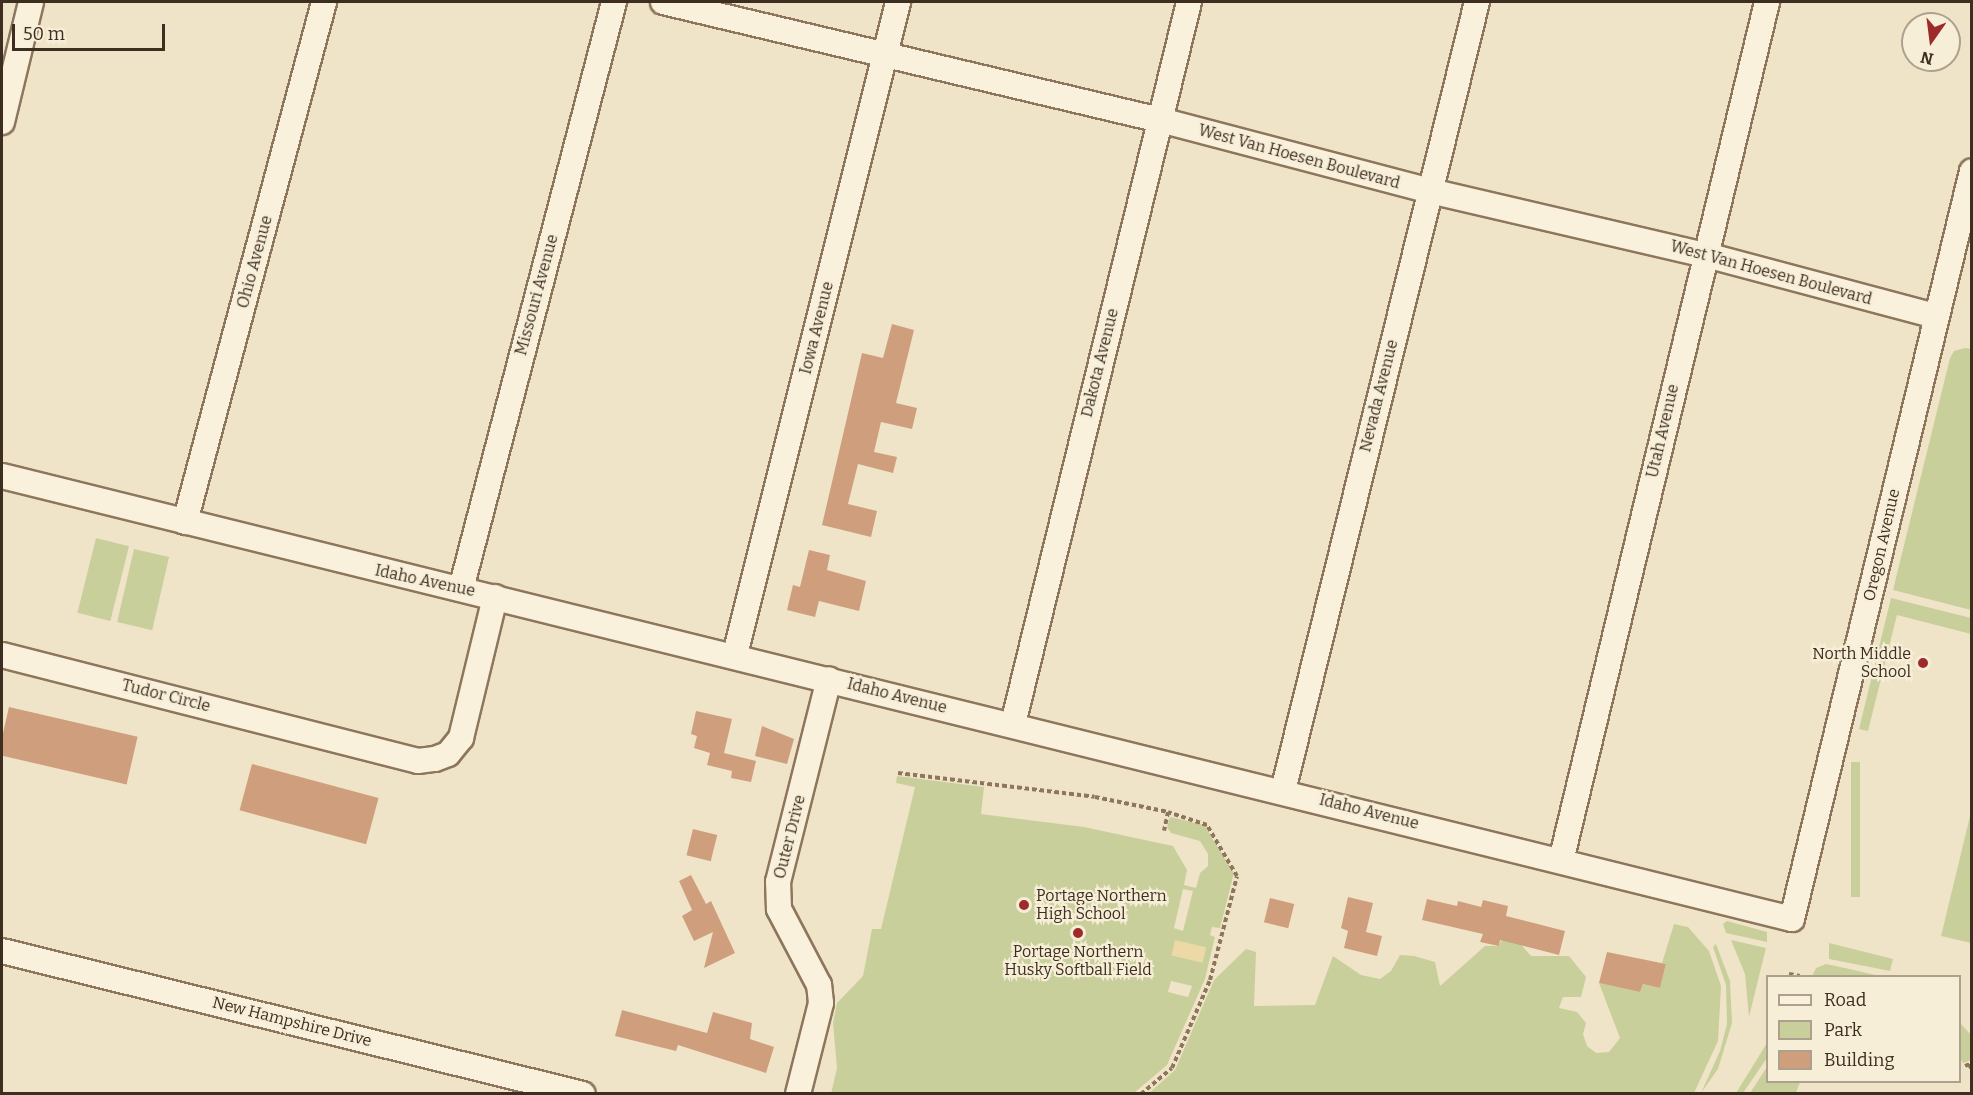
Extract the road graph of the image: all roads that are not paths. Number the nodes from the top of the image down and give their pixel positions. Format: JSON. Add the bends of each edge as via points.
{"nodes":[{"id":1,"x":31,"y":2,"type":"edge"},
{"id":2,"x":324,"y":2,"type":"edge"},
{"id":3,"x":614,"y":2,"type":"edge"},
{"id":4,"x":663,"y":2,"type":"edge"},
{"id":5,"x":898,"y":2,"type":"edge"},
{"id":6,"x":1189,"y":2,"type":"edge"},
{"id":7,"x":1477,"y":2,"type":"edge"},
{"id":8,"x":1767,"y":2,"type":"edge"},
{"id":9,"x":885,"y":57,"type":"junction"},
{"id":10,"x":1160,"y":120,"type":"junction"},
{"id":11,"x":2,"y":123,"type":"edge"},
{"id":12,"x":1971,"y":171,"type":"edge"},
{"id":13,"x":1430,"y":191,"type":"junction"},
{"id":14,"x":1706,"y":255,"type":"junction"},
{"id":15,"x":1935,"y":316,"type":"junction"},
{"id":16,"x":2,"y":476,"type":"edge"},
{"id":17,"x":185,"y":522,"type":"junction"},
{"id":18,"x":461,"y":589,"type":"junction"},
{"id":19,"x":495,"y":597,"type":"junction"},
{"id":20,"x":2,"y":655,"type":"edge"},
{"id":21,"x":735,"y":655,"type":"junction"},
{"id":22,"x":829,"y":679,"type":"junction"},
{"id":23,"x":1013,"y":724,"type":"junction"},
{"id":24,"x":1284,"y":790,"type":"junction"},
{"id":25,"x":1561,"y":861,"type":"junction"},
{"id":26,"x":1792,"y":920,"type":"joint"},
{"id":27,"x":2,"y":951,"type":"edge"},
{"id":28,"x":583,"y":1094,"type":"edge"},
{"id":29,"x":798,"y":1094,"type":"edge"}],
"edges":[{"from":1,"to":11,"type":"street"},
{"from":2,"to":17,"type":"street","name":"Ohio Avenue"},
{"from":3,"to":18,"type":"street","name":"Missouri Avenue"},
{"from":4,"to":9,"type":"street","name":"West Van Hoesen Boulevard"},
{"from":5,"to":9,"type":"street","name":"Iowa Avenue"},
{"from":6,"to":10,"type":"street","name":"Dakota Avenue"},
{"from":7,"to":13,"type":"street","name":"Nevada Avenue"},
{"from":8,"to":14,"type":"street","name":"Utah Avenue"},
{"from":9,"to":10,"type":"street","name":"West Van Hoesen Boulevard"},
{"from":9,"to":21,"type":"street","name":"Iowa Avenue"},
{"from":10,"to":13,"type":"street","name":"West Van Hoesen Boulevard"},
{"from":10,"to":23,"type":"street","name":"Dakota Avenue"},
{"from":12,"to":15,"type":"street","name":"Oregon Avenue"},
{"from":13,"to":14,"type":"street","name":"West Van Hoesen Boulevard"},
{"from":13,"to":24,"type":"street","name":"Nevada Avenue"},
{"from":14,"to":15,"type":"street","name":"West Van Hoesen Boulevard"},
{"from":14,"to":25,"type":"street","name":"Utah Avenue"},
{"from":15,"to":26,"type":"street","name":"Oregon Avenue"},
{"from":16,"to":17,"type":"street","name":"Idaho Avenue"},
{"from":17,"to":18,"type":"street","name":"Idaho Avenue"},
{"from":18,"to":19,"type":"street","name":"Idaho Avenue"},
{"from":19,"to":20,"type":"street","name":"Tudor Circle","via":[[457,746],[435,759],[418,761]]},
{"from":19,"to":21,"type":"street","name":"Idaho Avenue"},
{"from":21,"to":22,"type":"street","name":"Idaho Avenue"},
{"from":22,"to":23,"type":"street","name":"Idaho Avenue"},
{"from":22,"to":29,"type":"street","name":"Outer Drive","via":[[778,882],[779,909],[819,985],[821,1003]]},
{"from":23,"to":24,"type":"street","name":"Idaho Avenue"},
{"from":24,"to":25,"type":"street","name":"Idaho Avenue"},
{"from":25,"to":26,"type":"street","name":"Idaho Avenue"},
{"from":27,"to":28,"type":"street","name":"New Hampshire Drive"}]}
